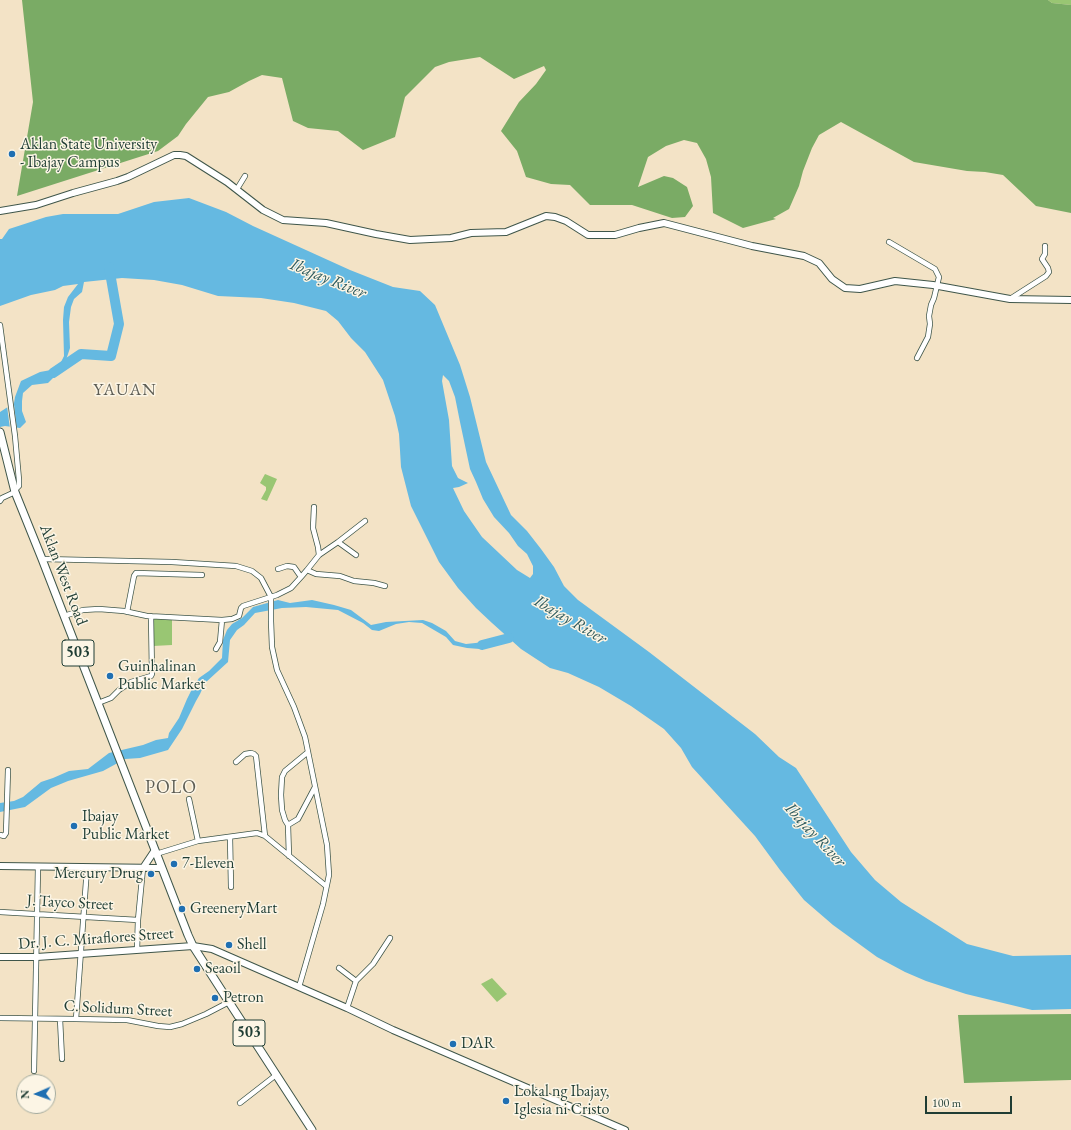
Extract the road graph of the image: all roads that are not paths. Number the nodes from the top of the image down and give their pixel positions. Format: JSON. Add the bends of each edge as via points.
{"nodes":[{"id":1,"x":245,"y":176,"type":"dead end"},
{"id":2,"x":237,"y":190,"type":"junction"},
{"id":3,"x":0,"y":211,"type":"edge"},
{"id":4,"x":889,"y":242,"type":"dead end"},
{"id":5,"x":1045,"y":246,"type":"dead end"},
{"id":6,"x":937,"y":286,"type":"junction"},
{"id":7,"x":1010,"y":298,"type":"junction"},
{"id":8,"x":1071,"y":300,"type":"edge"},
{"id":9,"x":0,"y":325,"type":"edge"},
{"id":10,"x":917,"y":358,"type":"dead end"},
{"id":11,"x":0,"y":432,"type":"edge"},
{"id":12,"x":15,"y":491,"type":"junction"},
{"id":13,"x":0,"y":501,"type":"edge"},
{"id":14,"x":314,"y":507,"type":"dead end"},
{"id":15,"x":365,"y":522,"type":"dead end"},
{"id":16,"x":338,"y":542,"type":"junction"},
{"id":17,"x":319,"y":555,"type":"junction"},
{"id":18,"x":356,"y":555,"type":"dead end"},
{"id":19,"x":42,"y":559,"type":"junction"},
{"id":20,"x":278,"y":569,"type":"dead end"},
{"id":21,"x":307,"y":570,"type":"junction"},
{"id":22,"x":202,"y":575,"type":"dead end"},
{"id":23,"x":301,"y":577,"type":"junction"},
{"id":24,"x":385,"y":586,"type":"dead end"},
{"id":25,"x":271,"y":597,"type":"junction"},
{"id":26,"x":127,"y":612,"type":"junction"},
{"id":27,"x":64,"y":616,"type":"junction"},
{"id":28,"x":151,"y":616,"type":"junction"},
{"id":29,"x":222,"y":620,"type":"junction"},
{"id":30,"x":216,"y":649,"type":"dead end"},
{"id":31,"x":98,"y":703,"type":"junction"},
{"id":32,"x":308,"y":752,"type":"junction"},
{"id":33,"x":236,"y":762,"type":"dead end"},
{"id":34,"x":8,"y":770,"type":"dead end"},
{"id":35,"x":315,"y":787,"type":"junction"},
{"id":36,"x":189,"y":799,"type":"dead end"},
{"id":37,"x":288,"y":825,"type":"junction"},
{"id":38,"x":1,"y":835,"type":"edge"},
{"id":39,"x":265,"y":836,"type":"junction"},
{"id":40,"x":230,"y":837,"type":"junction"},
{"id":41,"x":0,"y":841,"type":"edge"},
{"id":42,"x":198,"y":841,"type":"junction"},
{"id":43,"x":156,"y":852,"type":"junction"},
{"id":44,"x":289,"y":856,"type":"junction"},
{"id":45,"x":0,"y":866,"type":"edge"},
{"id":46,"x":38,"y":867,"type":"junction"},
{"id":47,"x":87,"y":868,"type":"junction"},
{"id":48,"x":143,"y":868,"type":"junction"},
{"id":49,"x":162,"y":868,"type":"junction"},
{"id":50,"x":326,"y":886,"type":"junction"},
{"id":51,"x":231,"y":887,"type":"dead end"},
{"id":52,"x":0,"y":912,"type":"edge"},
{"id":53,"x":38,"y":914,"type":"junction"},
{"id":54,"x":84,"y":917,"type":"junction"},
{"id":55,"x":138,"y":920,"type":"junction"},
{"id":56,"x":390,"y":938,"type":"dead end"},
{"id":57,"x":193,"y":946,"type":"junction"},
{"id":58,"x":137,"y":950,"type":"junction"},
{"id":59,"x":81,"y":954,"type":"junction"},
{"id":60,"x":0,"y":957,"type":"edge"},
{"id":61,"x":37,"y":957,"type":"junction"},
{"id":62,"x":339,"y":968,"type":"dead end"},
{"id":63,"x":356,"y":981,"type":"junction"},
{"id":64,"x":299,"y":987,"type":"junction"},
{"id":65,"x":229,"y":1002,"type":"junction"},
{"id":66,"x":347,"y":1008,"type":"junction"},
{"id":67,"x":0,"y":1018,"type":"edge"},
{"id":68,"x":36,"y":1019,"type":"junction"},
{"id":69,"x":60,"y":1019,"type":"junction"},
{"id":70,"x":76,"y":1019,"type":"junction"},
{"id":71,"x":62,"y":1059,"type":"dead end"},
{"id":72,"x":34,"y":1071,"type":"dead end"},
{"id":73,"x":276,"y":1075,"type":"junction"},
{"id":74,"x":240,"y":1103,"type":"dead end"},
{"id":75,"x":312,"y":1130,"type":"edge"},
{"id":76,"x":624,"y":1130,"type":"edge"}],
"edges":[{"from":1,"to":2,"type":"street"},
{"from":2,"to":3,"type":"street","via":[[186,156],[174,155],[117,181],[36,205]]},
{"from":2,"to":6,"type":"street","via":[[263,210],[283,220],[326,224],[410,240],[506,232],[546,216],[566,221],[588,234],[615,235],[664,223],[752,246],[804,256],[819,263],[832,279],[845,288],[860,289],[895,281]]},
{"from":4,"to":6,"type":"street","via":[[935,269],[939,277]]},
{"from":5,"to":7,"type":"street","via":[[1042,259],[1049,272]]},
{"from":6,"to":7,"type":"street"},
{"from":6,"to":10,"type":"street","via":[[929,316],[928,337]]},
{"from":7,"to":8,"type":"street"},
{"from":9,"to":12,"type":"street","via":[[19,480],[19,486]]},
{"from":11,"to":12,"type":"main road","name":"Aklan West Road","number":"503"},
{"from":12,"to":13,"type":"street"},
{"from":12,"to":19,"type":"main road","name":"Aklan West Road","number":"503"},
{"from":14,"to":17,"type":"street","via":[[313,528]]},
{"from":15,"to":16,"type":"street"},
{"from":16,"to":17,"type":"street"},
{"from":16,"to":18,"type":"street"},
{"from":17,"to":21,"type":"street"},
{"from":19,"to":25,"type":"street","via":[[236,566],[252,571],[261,578]]},
{"from":19,"to":27,"type":"main road","name":"Aklan West Road","number":"503"},
{"from":20,"to":23,"type":"street","via":[[294,567]]},
{"from":21,"to":23,"type":"street"},
{"from":21,"to":24,"type":"street","via":[[316,574],[340,576]]},
{"from":22,"to":26,"type":"street","via":[[136,573]]},
{"from":23,"to":25,"type":"street","via":[[291,588]]},
{"from":25,"to":29,"type":"street","via":[[243,606],[237,618]]},
{"from":25,"to":32,"type":"street","via":[[272,648],[277,670],[294,707]]},
{"from":26,"to":27,"type":"street","via":[[99,608]]},
{"from":26,"to":28,"type":"street"},
{"from":27,"to":31,"type":"main road","name":"Aklan West Road","number":"503"},
{"from":28,"to":29,"type":"street"},
{"from":28,"to":31,"type":"street","via":[[152,674],[130,682],[111,698]]},
{"from":29,"to":30,"type":"street","via":[[220,642]]},
{"from":31,"to":43,"type":"main road","name":"Aklan West Road","number":"503"},
{"from":32,"to":35,"type":"street"},
{"from":32,"to":37,"type":"street","via":[[285,770],[282,777],[282,810]]},
{"from":33,"to":39,"type":"street","via":[[245,754],[251,753],[256,756]]},
{"from":34,"to":38,"type":"street","via":[[6,835]]},
{"from":35,"to":37,"type":"street","via":[[298,819]]},
{"from":35,"to":50,"type":"street","via":[[327,845],[329,875]]},
{"from":36,"to":42,"type":"street"},
{"from":37,"to":44,"type":"street"},
{"from":38,"to":41,"type":"street"},
{"from":39,"to":40,"type":"street","via":[[257,833]]},
{"from":39,"to":44,"type":"street"},
{"from":40,"to":42,"type":"street"},
{"from":40,"to":51,"type":"street"},
{"from":42,"to":43,"type":"street"},
{"from":43,"to":48,"type":"street"},
{"from":43,"to":49,"type":"main road","name":"Aklan West Road","number":"503"},
{"from":44,"to":50,"type":"street"},
{"from":45,"to":46,"type":"street"},
{"from":46,"to":47,"type":"street"},
{"from":46,"to":53,"type":"street"},
{"from":47,"to":48,"type":"street"},
{"from":47,"to":54,"type":"street"},
{"from":48,"to":49,"type":"street"},
{"from":48,"to":55,"type":"street"},
{"from":49,"to":57,"type":"main road","name":"Aklan West Road","number":"503"},
{"from":50,"to":64,"type":"street"},
{"from":52,"to":53,"type":"street","name":"J. Tayco Street"},
{"from":53,"to":54,"type":"street","name":"J. Tayco Street"},
{"from":53,"to":61,"type":"street"},
{"from":54,"to":55,"type":"street","name":"J. Tayco Street"},
{"from":54,"to":59,"type":"street"},
{"from":55,"to":58,"type":"street"},
{"from":56,"to":63,"type":"street","via":[[373,964]]},
{"from":57,"to":58,"type":"street","name":"Dr. J. C. Miraflores Street"},
{"from":57,"to":64,"type":"street","name":"Dr. J. C. Miraflores Street","via":[[212,949]]},
{"from":57,"to":65,"type":"main road","name":"Aklan West Road","number":"503"},
{"from":58,"to":59,"type":"street","name":"Dr. J. C. Miraflores Street"},
{"from":59,"to":61,"type":"street","name":"Dr. J. C. Miraflores Street"},
{"from":59,"to":70,"type":"street"},
{"from":60,"to":61,"type":"street","name":"Dr. J. C. Miraflores Street"},
{"from":61,"to":68,"type":"street"},
{"from":62,"to":63,"type":"street"},
{"from":63,"to":66,"type":"street"},
{"from":64,"to":66,"type":"street","name":"Dr. J. C. Miraflores Street"},
{"from":65,"to":70,"type":"street","name":"C. Solidum Street","via":[[182,1024],[170,1026],[126,1020]]},
{"from":65,"to":73,"type":"main road","name":"Aklan West Road","number":"503"},
{"from":66,"to":76,"type":"street","name":"Dr. J. C. Miraflores Street"},
{"from":67,"to":68,"type":"street","name":"C. Solidum Street"},
{"from":68,"to":69,"type":"street","name":"C. Solidum Street"},
{"from":68,"to":72,"type":"street"},
{"from":69,"to":70,"type":"street","name":"C. Solidum Street"},
{"from":69,"to":71,"type":"street"},
{"from":73,"to":74,"type":"street"},
{"from":73,"to":75,"type":"main road","name":"Aklan West Road","number":"503"}]}
